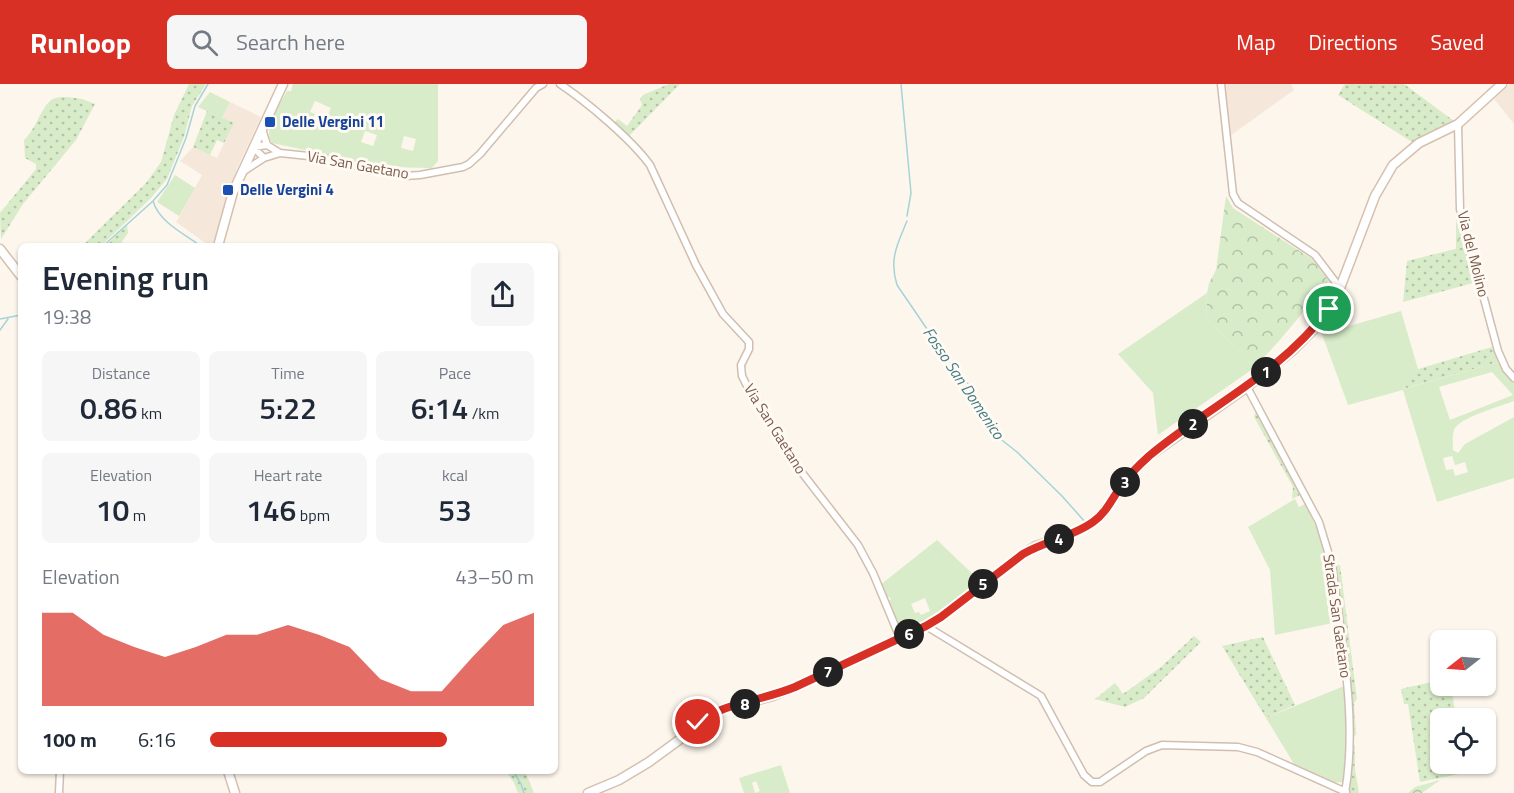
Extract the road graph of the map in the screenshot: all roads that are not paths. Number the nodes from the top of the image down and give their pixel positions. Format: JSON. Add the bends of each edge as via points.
{"nodes":[{"id":1,"x":283,"y":84,"type":"edge"},
{"id":2,"x":543,"y":84,"type":"edge"},
{"id":3,"x":560,"y":84,"type":"edge"},
{"id":4,"x":1221,"y":84,"type":"edge"},
{"id":5,"x":1502,"y":84,"type":"edge"},
{"id":6,"x":1458,"y":124,"type":"junction"},
{"id":7,"x":261,"y":129,"type":"junction"},
{"id":8,"x":267,"y":145,"type":"junction"},
{"id":9,"x":253,"y":147,"type":"junction"},
{"id":10,"x":280,"y":153,"type":"junction"},
{"id":11,"x":264,"y":158,"type":"junction"},
{"id":12,"x":241,"y":173,"type":"junction"},
{"id":13,"x":219,"y":243,"type":"edge"},
{"id":14,"x":0,"y":249,"type":"edge"},
{"id":15,"x":18,"y":272,"type":"edge"},
{"id":16,"x":1340,"y":288,"type":"junction"},
{"id":17,"x":1514,"y":378,"type":"edge"},
{"id":18,"x":1247,"y":387,"type":"junction"},
{"id":19,"x":926,"y":626,"type":"junction"},
{"id":20,"x":900,"y":638,"type":"junction"},
{"id":21,"x":60,"y":774,"type":"edge"},
{"id":22,"x":229,"y":774,"type":"edge"},
{"id":23,"x":59,"y":793,"type":"edge"},
{"id":24,"x":235,"y":793,"type":"edge"},
{"id":25,"x":588,"y":793,"type":"edge"},
{"id":26,"x":1345,"y":793,"type":"edge"}],
"edges":[{"from":1,"to":7,"type":"street"},
{"from":2,"to":10,"type":"street","name":"Via San Gaetano","via":[[480,154],[463,166],[405,176]]},
{"from":3,"to":20,"type":"street","name":"Via San Gaetano","via":[[642,153],[650,165],[718,305],[749,342],[741,365],[747,386],[803,474],[858,545]]},
{"from":4,"to":16,"type":"street","via":[[1232,187],[1238,203],[1315,255]]},
{"from":5,"to":6,"type":"street"},
{"from":6,"to":16,"type":"street","via":[[1419,144],[1393,165],[1375,196]]},
{"from":6,"to":17,"type":"street","name":"Via del Molino","via":[[1460,208],[1498,351]]},
{"from":7,"to":8,"type":"street"},
{"from":7,"to":9,"type":"street"},
{"from":8,"to":9,"type":"street"},
{"from":8,"to":10,"type":"street","name":"Via San Gaetano"},
{"from":9,"to":11,"type":"street"},
{"from":9,"to":12,"type":"street"},
{"from":10,"to":11,"type":"street","name":"Via San Gaetano"},
{"from":11,"to":12,"type":"street","name":"Via San Gaetano"},
{"from":12,"to":13,"type":"street"},
{"from":14,"to":15,"type":"street"},
{"from":16,"to":18,"type":"street","via":[[1314,329]]},
{"from":18,"to":19,"type":"street","via":[[1149,456],[1092,523],[1023,554]]},
{"from":18,"to":26,"type":"street","name":"Strada San Gaetano","via":[[1319,522],[1328,548],[1347,687]]},
{"from":19,"to":20,"type":"street"},
{"from":19,"to":26,"type":"street","via":[[1041,696],[1084,775],[1092,782],[1108,778],[1154,747],[1183,744],[1248,749]]},
{"from":20,"to":25,"type":"street","via":[[773,696],[711,714],[649,762]]},
{"from":21,"to":23,"type":"street"},
{"from":22,"to":24,"type":"street"}]}
